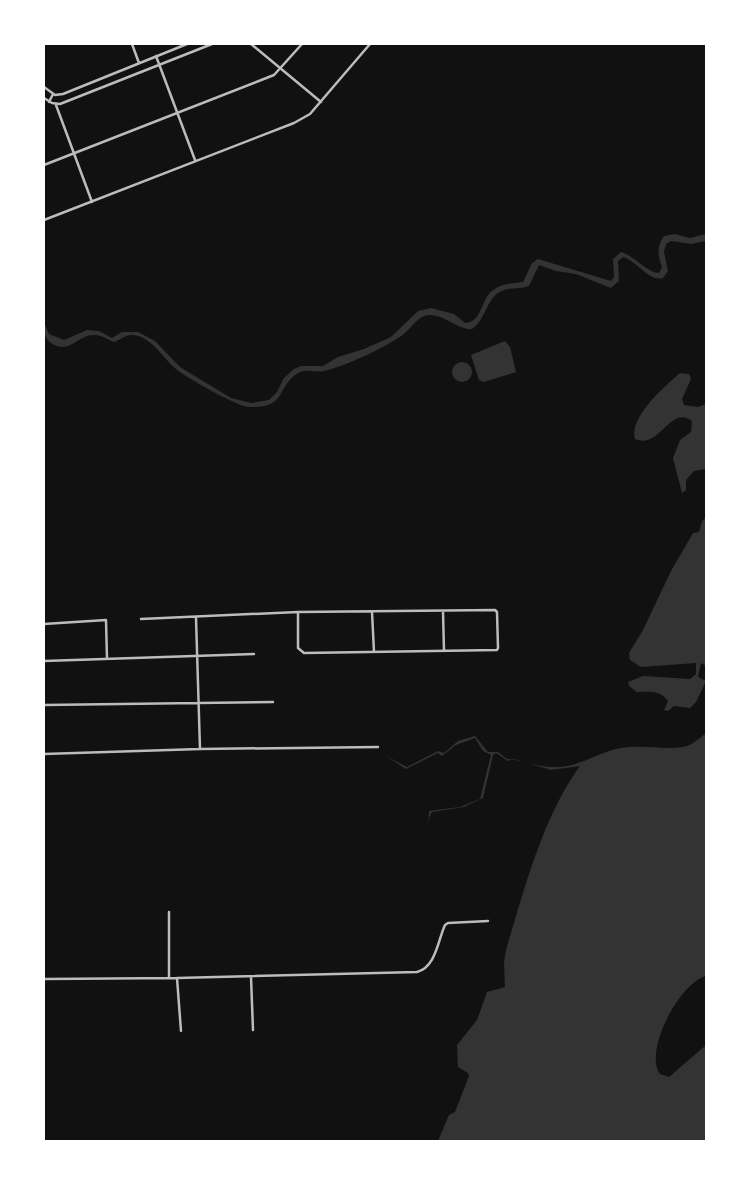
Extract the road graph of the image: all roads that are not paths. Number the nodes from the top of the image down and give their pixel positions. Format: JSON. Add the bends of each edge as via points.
{"nodes":[{"id":1,"x":132,"y":44,"type":"edge"},
{"id":2,"x":187,"y":44,"type":"edge"},
{"id":3,"x":212,"y":44,"type":"edge"},
{"id":4,"x":252,"y":44,"type":"edge"},
{"id":5,"x":302,"y":44,"type":"edge"},
{"id":6,"x":370,"y":44,"type":"edge"},
{"id":7,"x":156,"y":56,"type":"junction"},
{"id":8,"x":139,"y":63,"type":"junction"},
{"id":9,"x":159,"y":64,"type":"junction"},
{"id":10,"x":281,"y":69,"type":"junction"},
{"id":11,"x":44,"y":86,"type":"edge"},
{"id":12,"x":53,"y":94,"type":"junction"},
{"id":13,"x":59,"y":95,"type":"junction"},
{"id":14,"x":44,"y":98,"type":"edge"},
{"id":15,"x":49,"y":102,"type":"junction"},
{"id":16,"x":321,"y":102,"type":"junction"},
{"id":17,"x":56,"y":104,"type":"junction"},
{"id":18,"x":60,"y":104,"type":"junction"},
{"id":19,"x":177,"y":112,"type":"junction"},
{"id":20,"x":74,"y":152,"type":"junction"},
{"id":21,"x":195,"y":160,"type":"junction"},
{"id":22,"x":44,"y":164,"type":"edge"},
{"id":23,"x":92,"y":202,"type":"junction"},
{"id":24,"x":44,"y":220,"type":"edge"},
{"id":25,"x":442,"y":611,"type":"junction"},
{"id":26,"x":298,"y":612,"type":"junction"},
{"id":27,"x":372,"y":612,"type":"junction"},
{"id":28,"x":196,"y":617,"type":"junction"},
{"id":29,"x":141,"y":620,"type":"dead end"},
{"id":30,"x":44,"y":624,"type":"edge"},
{"id":31,"x":444,"y":651,"type":"junction"},
{"id":32,"x":374,"y":652,"type":"junction"},
{"id":33,"x":254,"y":654,"type":"dead end"},
{"id":34,"x":198,"y":657,"type":"junction"},
{"id":35,"x":107,"y":659,"type":"junction"},
{"id":36,"x":44,"y":661,"type":"edge"},
{"id":37,"x":199,"y":701,"type":"junction"},
{"id":38,"x":273,"y":702,"type":"dead end"},
{"id":39,"x":44,"y":705,"type":"edge"},
{"id":40,"x":378,"y":747,"type":"dead end"},
{"id":41,"x":200,"y":749,"type":"junction"},
{"id":42,"x":44,"y":754,"type":"edge"},
{"id":43,"x":169,"y":912,"type":"dead end"},
{"id":44,"x":488,"y":921,"type":"dead end"},
{"id":45,"x":169,"y":977,"type":"junction"},
{"id":46,"x":251,"y":977,"type":"junction"},
{"id":47,"x":177,"y":978,"type":"junction"},
{"id":48,"x":44,"y":979,"type":"edge"},
{"id":49,"x":253,"y":1030,"type":"dead end"},
{"id":50,"x":181,"y":1031,"type":"dead end"}],
"edges":[{"from":1,"to":8,"type":"street"},
{"from":2,"to":7,"type":"street"},
{"from":3,"to":9,"type":"street"},
{"from":4,"to":10,"type":"street"},
{"from":5,"to":10,"type":"street"},
{"from":6,"to":16,"type":"street"},
{"from":7,"to":8,"type":"street"},
{"from":7,"to":9,"type":"street"},
{"from":8,"to":13,"type":"street"},
{"from":9,"to":18,"type":"street"},
{"from":9,"to":19,"type":"street"},
{"from":10,"to":16,"type":"street"},
{"from":10,"to":19,"type":"street","via":[[265,79]]},
{"from":11,"to":12,"type":"street"},
{"from":12,"to":13,"type":"street"},
{"from":12,"to":15,"type":"street"},
{"from":13,"to":18,"type":"street"},
{"from":14,"to":15,"type":"street"},
{"from":15,"to":17,"type":"street"},
{"from":16,"to":21,"type":"street","via":[[310,114],[294,123]]},
{"from":17,"to":18,"type":"street"},
{"from":17,"to":20,"type":"street"},
{"from":19,"to":20,"type":"street"},
{"from":19,"to":21,"type":"street"},
{"from":20,"to":22,"type":"street"},
{"from":20,"to":23,"type":"street"},
{"from":21,"to":23,"type":"street"},
{"from":23,"to":24,"type":"street"},
{"from":25,"to":27,"type":"street"},
{"from":25,"to":31,"type":"street"},
{"from":25,"to":31,"type":"street","via":[[496,611],[498,648]]},
{"from":26,"to":27,"type":"street"},
{"from":26,"to":28,"type":"street"},
{"from":26,"to":32,"type":"street","via":[[298,648],[304,653]]},
{"from":27,"to":32,"type":"street"},
{"from":28,"to":29,"type":"street"},
{"from":28,"to":34,"type":"street"},
{"from":30,"to":35,"type":"street","via":[[106,620]]},
{"from":31,"to":32,"type":"street"},
{"from":33,"to":34,"type":"street"},
{"from":34,"to":35,"type":"street"},
{"from":34,"to":37,"type":"street"},
{"from":35,"to":36,"type":"street"},
{"from":37,"to":38,"type":"street"},
{"from":37,"to":39,"type":"street"},
{"from":37,"to":41,"type":"street"},
{"from":40,"to":41,"type":"street"},
{"from":41,"to":42,"type":"street"},
{"from":43,"to":45,"type":"street"},
{"from":44,"to":46,"type":"street","via":[[448,923],[433,957],[426,968],[417,972]]},
{"from":45,"to":47,"type":"street"},
{"from":45,"to":48,"type":"street"},
{"from":46,"to":47,"type":"street"},
{"from":46,"to":49,"type":"street"},
{"from":47,"to":50,"type":"street"}]}
